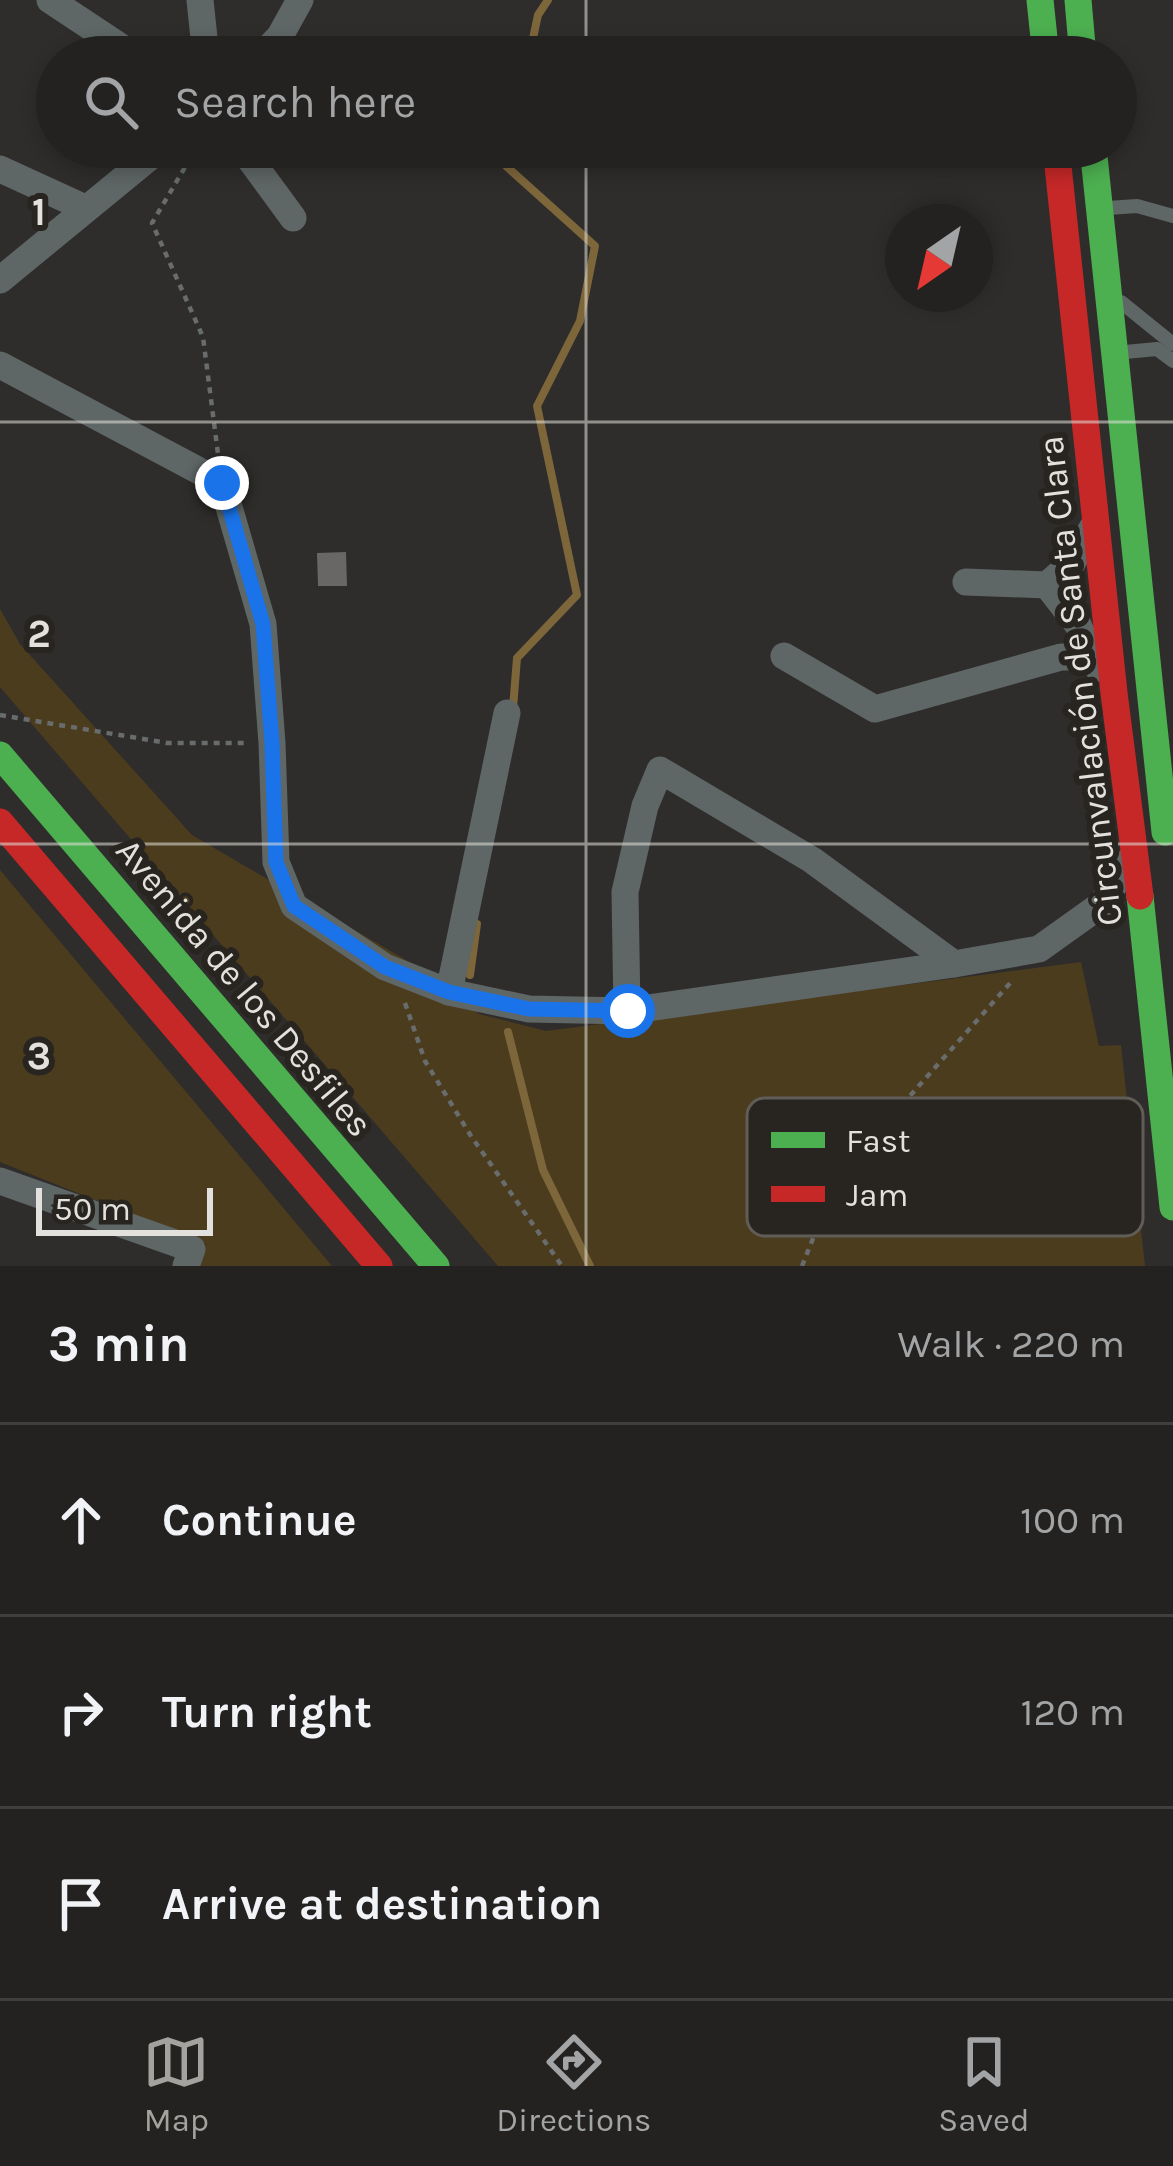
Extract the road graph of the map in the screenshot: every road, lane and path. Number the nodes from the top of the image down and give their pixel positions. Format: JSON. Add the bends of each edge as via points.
{"nodes":[{"id":1,"x":50,"y":0,"type":"edge"},
{"id":2,"x":200,"y":0,"type":"edge"},
{"id":3,"x":299,"y":0,"type":"edge"},
{"id":4,"x":1040,"y":0,"type":"edge"},
{"id":5,"x":1078,"y":0,"type":"edge"},
{"id":6,"x":104,"y":36,"type":"edge"},
{"id":7,"x":204,"y":36,"type":"edge"},
{"id":8,"x":280,"y":36,"type":"edge"},
{"id":9,"x":1044,"y":36,"type":"edge"},
{"id":10,"x":1081,"y":36,"type":"edge"},
{"id":11,"x":135,"y":168,"type":"edge"},
{"id":12,"x":184,"y":168,"type":"edge"},
{"id":13,"x":257,"y":168,"type":"edge"},
{"id":14,"x":1058,"y":168,"type":"edge"},
{"id":15,"x":1095,"y":168,"type":"edge"},
{"id":16,"x":0,"y":169,"type":"edge"},
{"id":17,"x":85,"y":208,"type":"junction"},
{"id":18,"x":1099,"y":209,"type":"junction"},
{"id":19,"x":1173,"y":216,"type":"edge"},
{"id":20,"x":293,"y":218,"type":"dead end"},
{"id":21,"x":0,"y":280,"type":"edge"},
{"id":22,"x":1108,"y":291,"type":"junction"},
{"id":23,"x":1173,"y":344,"type":"edge"},
{"id":24,"x":1114,"y":352,"type":"junction"},
{"id":25,"x":1173,"y":362,"type":"edge"},
{"id":26,"x":0,"y":365,"type":"edge"},
{"id":27,"x":222,"y":483,"type":"junction"},
{"id":28,"x":1096,"y":521,"type":"junction"},
{"id":29,"x":966,"y":582,"type":"dead end"},
{"id":30,"x":1047,"y":584,"type":"junction"},
{"id":31,"x":784,"y":656,"type":"dead end"},
{"id":32,"x":1091,"y":658,"type":"junction"},
{"id":33,"x":1114,"y":693,"type":"junction"},
{"id":34,"x":507,"y":712,"type":"dead end"},
{"id":35,"x":0,"y":715,"type":"edge"},
{"id":36,"x":272,"y":743,"type":"junction"},
{"id":37,"x":0,"y":755,"type":"edge"},
{"id":38,"x":0,"y":822,"type":"edge"},
{"id":39,"x":1136,"y":851,"type":"junction"},
{"id":40,"x":1168,"y":862,"type":"dead end"},
{"id":41,"x":1039,"y":949,"type":"junction"},
{"id":42,"x":954,"y":964,"type":"junction"},
{"id":43,"x":449,"y":992,"type":"junction"},
{"id":44,"x":406,"y":1004,"type":"dead end"},
{"id":45,"x":628,"y":1011,"type":"junction"},
{"id":46,"x":908,"y":1098,"type":"edge"},
{"id":47,"x":0,"y":1180,"type":"edge"},
{"id":48,"x":1173,"y":1208,"type":"edge"},
{"id":49,"x":814,"y":1236,"type":"edge"},
{"id":50,"x":189,"y":1257,"type":"edge"},
{"id":51,"x":379,"y":1266,"type":"edge"},
{"id":52,"x":436,"y":1266,"type":"edge"},
{"id":53,"x":562,"y":1266,"type":"edge"},
{"id":54,"x":802,"y":1266,"type":"edge"}],
"edges":[{"from":1,"to":6,"type":"street"},
{"from":2,"to":7,"type":"street"},
{"from":3,"to":8,"type":"street"},
{"from":4,"to":9,"type":"main road"},
{"from":5,"to":10,"type":"main road"},
{"from":11,"to":17,"type":"street"},
{"from":12,"to":27,"type":"path","via":[[152,223],[203,337]]},
{"from":13,"to":20,"type":"street"},
{"from":14,"to":28,"type":"main road","name":"Circunvalación de Santa Clara"},
{"from":15,"to":18,"type":"main road","name":"Circunvalación de Santa Clara"},
{"from":16,"to":17,"type":"street"},
{"from":17,"to":21,"type":"street"},
{"from":18,"to":19,"type":"lane","via":[[1137,206]]},
{"from":18,"to":22,"type":"main road","name":"Circunvalación de Santa Clara"},
{"from":22,"to":23,"type":"lane"},
{"from":22,"to":24,"type":"main road","name":"Circunvalación de Santa Clara"},
{"from":24,"to":25,"type":"lane","via":[[1157,349]]},
{"from":24,"to":40,"type":"main road","name":"Circunvalación de Santa Clara"},
{"from":26,"to":27,"type":"street"},
{"from":27,"to":36,"type":"street","via":[[263,624]]},
{"from":28,"to":30,"type":"street","via":[[1072,563]]},
{"from":28,"to":33,"type":"main road","name":"Circunvalación de Santa Clara"},
{"from":29,"to":30,"type":"street"},
{"from":30,"to":32,"type":"street"},
{"from":31,"to":32,"type":"street","via":[[875,709],[1061,657]]},
{"from":32,"to":33,"type":"street"},
{"from":33,"to":39,"type":"main road","name":"Circunvalación de Santa Clara"},
{"from":34,"to":43,"type":"street"},
{"from":35,"to":36,"type":"path","via":[[167,742]]},
{"from":36,"to":43,"type":"street","via":[[276,862],[294,906],[385,967]]},
{"from":37,"to":52,"type":"main road","name":"Avenida de los Desfiles"},
{"from":38,"to":51,"type":"main road"},
{"from":39,"to":41,"type":"street","via":[[1102,904]]},
{"from":39,"to":48,"type":"main road","name":"Circunvalación de Santa Clara"},
{"from":41,"to":42,"type":"street"},
{"from":41,"to":46,"type":"path"},
{"from":42,"to":45,"type":"street"},
{"from":42,"to":45,"type":"street","via":[[812,860],[660,770],[625,892]]},
{"from":43,"to":45,"type":"street","via":[[529,1009]]},
{"from":44,"to":53,"type":"path","via":[[425,1061]]},
{"from":47,"to":50,"type":"street"},
{"from":49,"to":54,"type":"path"}]}
